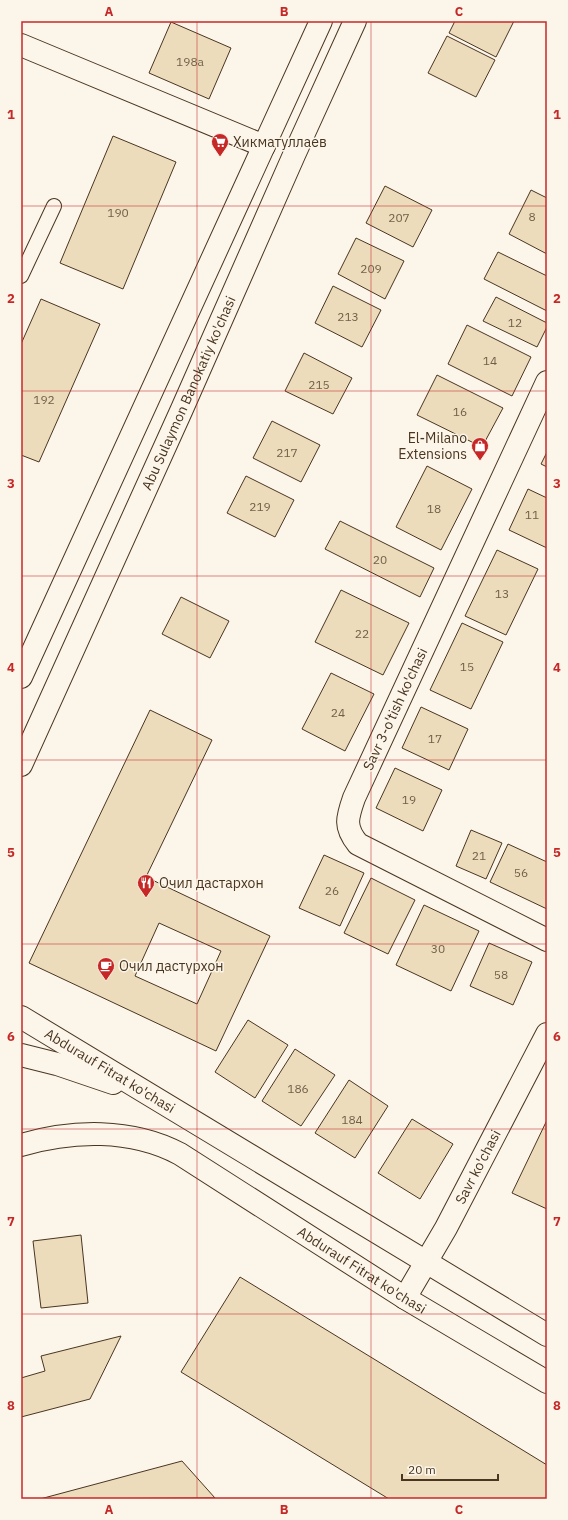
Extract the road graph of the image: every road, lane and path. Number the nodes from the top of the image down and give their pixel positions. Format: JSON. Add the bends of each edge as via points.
{"nodes":[{"id":1,"x":321,"y":21,"type":"edge"},
{"id":2,"x":355,"y":21,"type":"edge"},
{"id":3,"x":21,"y":45,"type":"edge"},
{"id":4,"x":264,"y":146,"type":"junction"},
{"id":5,"x":54,"y":206,"type":"dead end"},
{"id":6,"x":21,"y":276,"type":"edge"},
{"id":7,"x":547,"y":382,"type":"edge"},
{"id":8,"x":21,"y":677,"type":"edge"},
{"id":9,"x":21,"y":765,"type":"edge"},
{"id":10,"x":547,"y":940,"type":"edge"},
{"id":11,"x":21,"y":1017,"type":"edge"},
{"id":12,"x":547,"y":1034,"type":"edge"},
{"id":13,"x":21,"y":1055,"type":"edge"},
{"id":14,"x":198,"y":1123,"type":"junction"},
{"id":15,"x":21,"y":1145,"type":"edge"},
{"id":16,"x":426,"y":1262,"type":"junction"},
{"id":17,"x":405,"y":1298,"type":"junction"},
{"id":18,"x":547,"y":1335,"type":"edge"},
{"id":19,"x":547,"y":1382,"type":"edge"}],
"edges":[{"from":1,"to":4,"type":"main road"},
{"from":2,"to":9,"type":"main road","name":"Abu Sulaymon Banokatiy ko'chasi"},
{"from":3,"to":4,"type":"main road"},
{"from":4,"to":8,"type":"main road"},
{"from":5,"to":6,"type":"lane"},
{"from":7,"to":10,"type":"main road","name":"Savr 3-o'tish ko'chasi","via":[[354,798],[347,826],[358,844]]},
{"from":11,"to":14,"type":"main road","name":"Abdurauf Fitrat ko'chasi"},
{"from":12,"to":16,"type":"main road","name":"Savr ko'chasi"},
{"from":13,"to":14,"type":"main road","name":"Abdurauf Fitrat ko'chasi","via":[[108,1080]]},
{"from":14,"to":16,"type":"main road","name":"Abdurauf Fitrat ko'chasi"},
{"from":15,"to":17,"type":"main road","name":"Abdurauf Fitrat ko'chasi","via":[[58,1136],[100,1134],[122,1136],[165,1146]]},
{"from":16,"to":17,"type":"main road","name":"Savr ko'chasi"},
{"from":16,"to":18,"type":"main road","name":"Abdurauf Fitrat ko'chasi"},
{"from":17,"to":19,"type":"main road","name":"Abdurauf Fitrat ko'chasi"}]}
